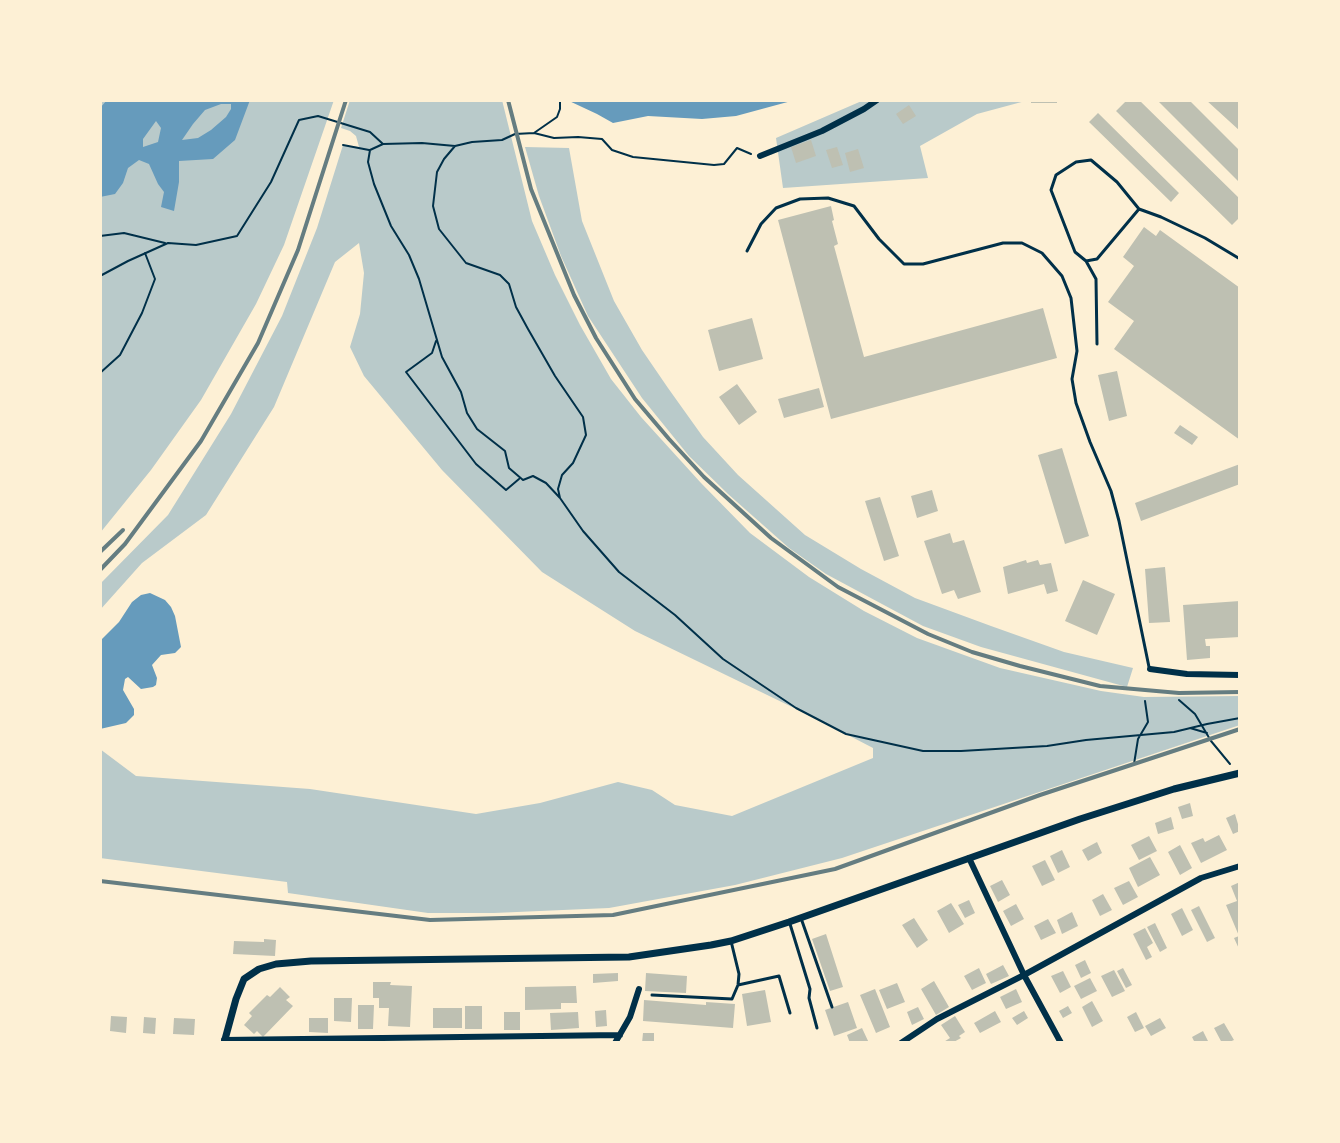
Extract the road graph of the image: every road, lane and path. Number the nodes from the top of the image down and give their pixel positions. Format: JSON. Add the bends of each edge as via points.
{"nodes":[{"id":1,"x":877,"y":100,"type":"edge"},
{"id":2,"x":560,"y":101,"type":"edge"},
{"id":3,"x":534,"y":133,"type":"junction"},
{"id":4,"x":383,"y":144,"type":"junction"},
{"id":5,"x":343,"y":145,"type":"dead end"},
{"id":6,"x":455,"y":146,"type":"junction"},
{"id":7,"x":370,"y":150,"type":"junction"},
{"id":8,"x":760,"y":156,"type":"joint"},
{"id":9,"x":1139,"y":209,"type":"junction"},
{"id":10,"x":100,"y":236,"type":"edge"},
{"id":11,"x":168,"y":243,"type":"junction"},
{"id":12,"x":747,"y":251,"type":"dead end"},
{"id":13,"x":145,"y":253,"type":"junction"},
{"id":14,"x":1240,"y":259,"type":"edge"},
{"id":15,"x":1086,"y":261,"type":"junction"},
{"id":16,"x":100,"y":276,"type":"edge"},
{"id":17,"x":436,"y":340,"type":"junction"},
{"id":18,"x":1097,"y":344,"type":"dead end"},
{"id":19,"x":100,"y":373,"type":"edge"},
{"id":20,"x":520,"y":478,"type":"junction"},
{"id":21,"x":560,"y":498,"type":"junction"},
{"id":22,"x":1150,"y":669,"type":"joint"},
{"id":23,"x":1240,"y":675,"type":"edge"},
{"id":24,"x":1179,"y":700,"type":"dead end"},
{"id":25,"x":1145,"y":701,"type":"dead end"},
{"id":26,"x":1240,"y":718,"type":"edge"},
{"id":27,"x":1202,"y":725,"type":"junction"},
{"id":28,"x":1189,"y":728,"type":"junction"},
{"id":29,"x":1207,"y":733,"type":"junction"},
{"id":30,"x":1138,"y":735,"type":"junction"},
{"id":31,"x":1134,"y":764,"type":"dead end"},
{"id":32,"x":1238,"y":773,"type":"edge"},
{"id":33,"x":969,"y":858,"type":"junction"},
{"id":34,"x":1240,"y":866,"type":"edge"},
{"id":35,"x":801,"y":917,"type":"junction"},
{"id":36,"x":789,"y":922,"type":"junction"},
{"id":37,"x":731,"y":941,"type":"junction"},
{"id":38,"x":1024,"y":975,"type":"junction"},
{"id":39,"x":738,"y":985,"type":"junction"},
{"id":40,"x":639,"y":989,"type":"dead end"},
{"id":41,"x":652,"y":995,"type":"dead end"},
{"id":42,"x":832,"y":1007,"type":"dead end"},
{"id":43,"x":790,"y":1013,"type":"dead end"},
{"id":44,"x":817,"y":1028,"type":"dead end"},
{"id":45,"x":620,"y":1035,"type":"junction"},
{"id":46,"x":224,"y":1041,"type":"edge"},
{"id":47,"x":615,"y":1043,"type":"edge"},
{"id":48,"x":901,"y":1043,"type":"edge"},
{"id":49,"x":1061,"y":1043,"type":"edge"}],
"edges":[{"from":1,"to":8,"type":"street","via":[[822,131]]},
{"from":2,"to":3,"type":"path","via":[[557,117]]},
{"from":3,"to":6,"type":"path"},
{"from":3,"to":8,"type":"path","via":[[602,139],[612,150],[633,157],[724,164],[737,148]]},
{"from":4,"to":6,"type":"path"},
{"from":4,"to":7,"type":"path"},
{"from":4,"to":11,"type":"path","via":[[370,132],[318,116],[299,120],[271,182],[237,236],[196,245]]},
{"from":5,"to":7,"type":"path"},
{"from":6,"to":21,"type":"path","via":[[437,172],[433,206],[439,229],[466,263],[500,275],[509,284],[528,329],[583,417],[586,435],[562,475]]},
{"from":7,"to":17,"type":"path","via":[[374,184],[419,279]]},
{"from":9,"to":14,"type":"lane"},
{"from":9,"to":15,"type":"lane","via":[[1097,259]]},
{"from":9,"to":15,"type":"lane","via":[[1091,160],[1076,162],[1056,175],[1051,190],[1075,252]]},
{"from":10,"to":11,"type":"path","via":[[124,233]]},
{"from":11,"to":13,"type":"path"},
{"from":12,"to":22,"type":"lane","via":[[776,208],[800,199],[828,198],[854,206],[904,264],[1003,243],[1022,243],[1042,253],[1062,276],[1071,298],[1076,403],[1111,491]]},
{"from":13,"to":16,"type":"path"},
{"from":13,"to":19,"type":"path","via":[[155,279],[120,355]]},
{"from":15,"to":18,"type":"lane","via":[[1096,279]]},
{"from":17,"to":20,"type":"path","via":[[467,413],[477,429],[505,451],[509,468]]},
{"from":17,"to":20,"type":"path","via":[[432,353],[406,372],[476,464],[506,490]]},
{"from":20,"to":21,"type":"path","via":[[533,476]]},
{"from":21,"to":30,"type":"path","via":[[619,572],[723,659],[846,734],[923,751],[1047,746]]},
{"from":22,"to":23,"type":"street"},
{"from":24,"to":27,"type":"path"},
{"from":25,"to":30,"type":"path","via":[[1148,722]]},
{"from":26,"to":27,"type":"path"},
{"from":27,"to":28,"type":"path"},
{"from":27,"to":29,"type":"path"},
{"from":28,"to":29,"type":"path"},
{"from":28,"to":30,"type":"path"},
{"from":29,"to":32,"type":"path"},
{"from":30,"to":31,"type":"path"},
{"from":32,"to":33,"type":"street","via":[[1174,789]]},
{"from":33,"to":35,"type":"street"},
{"from":33,"to":38,"type":"street"},
{"from":34,"to":38,"type":"street","via":[[1201,878]]},
{"from":35,"to":36,"type":"street"},
{"from":35,"to":42,"type":"lane"},
{"from":36,"to":37,"type":"street"},
{"from":36,"to":44,"type":"lane"},
{"from":37,"to":39,"type":"lane"},
{"from":37,"to":46,"type":"street","via":[[629,957],[276,964],[244,979]]},
{"from":38,"to":48,"type":"street"},
{"from":38,"to":49,"type":"street"},
{"from":39,"to":41,"type":"lane","via":[[732,999]]},
{"from":39,"to":43,"type":"lane","via":[[779,976]]},
{"from":40,"to":45,"type":"street"},
{"from":45,"to":46,"type":"street"},
{"from":45,"to":47,"type":"street"}]}
